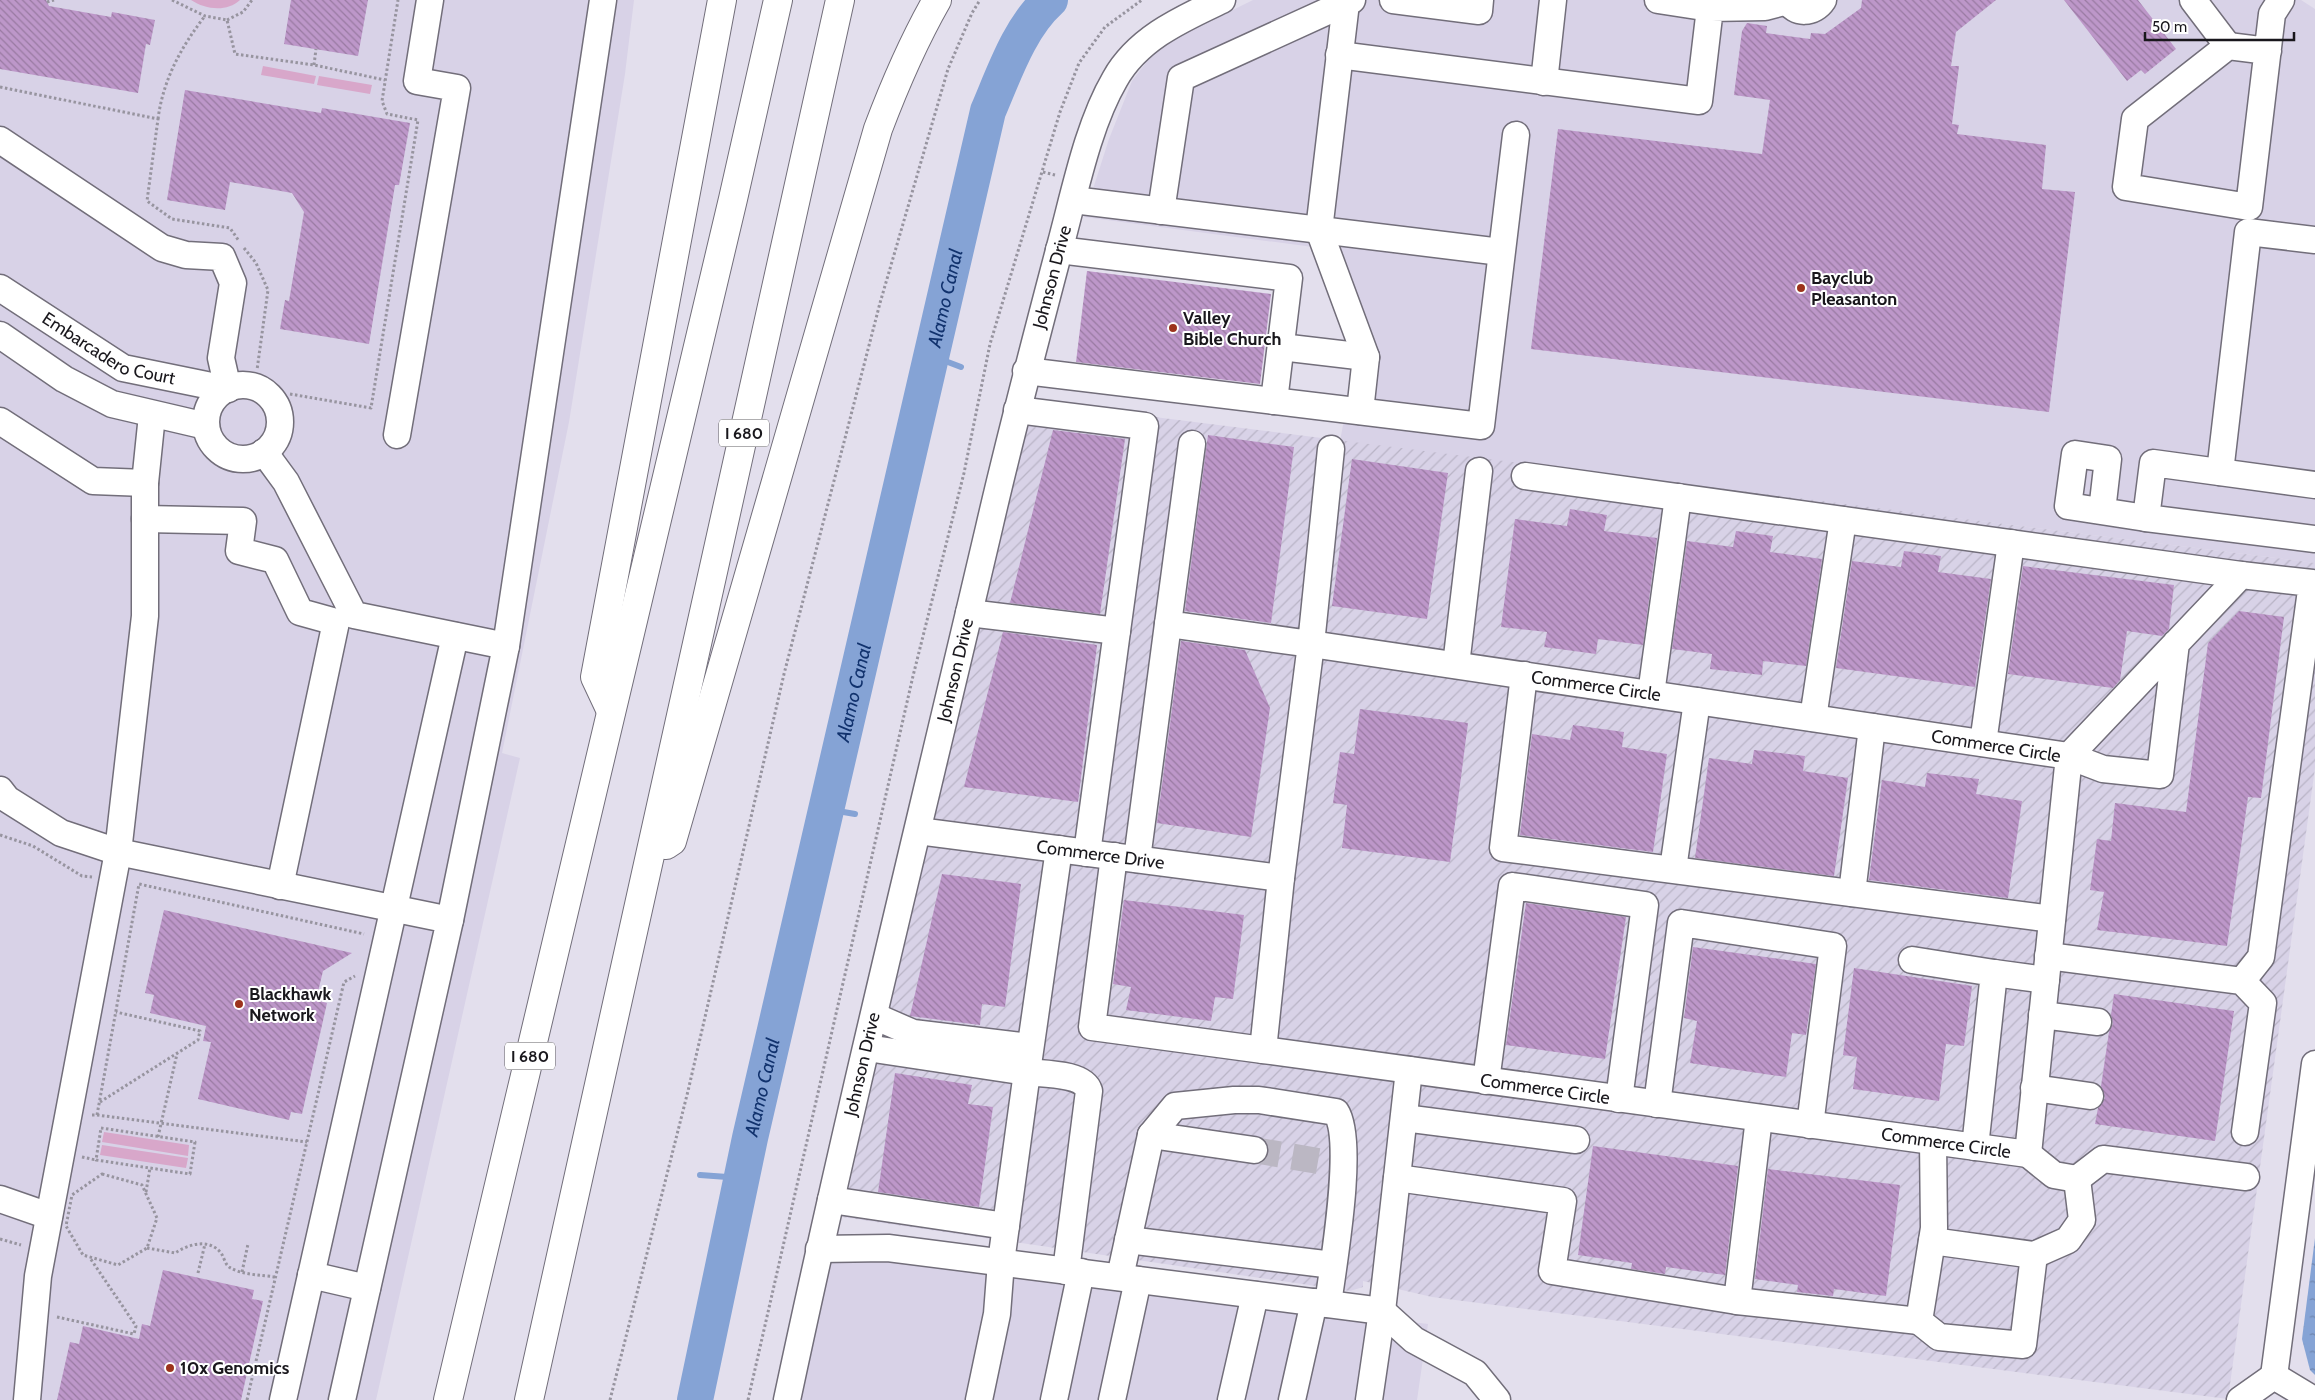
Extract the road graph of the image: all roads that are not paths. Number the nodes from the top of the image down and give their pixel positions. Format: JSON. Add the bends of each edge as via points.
{"nodes":[{"id":1,"x":430,"y":0,"type":"edge"},
{"id":2,"x":603,"y":0,"type":"edge"},
{"id":3,"x":708,"y":0,"type":"edge"},
{"id":4,"x":722,"y":0,"type":"edge"},
{"id":5,"x":778,"y":0,"type":"edge"},
{"id":6,"x":937,"y":0,"type":"edge"},
{"id":7,"x":1222,"y":0,"type":"edge"},
{"id":8,"x":1393,"y":0,"type":"edge"},
{"id":9,"x":1480,"y":0,"type":"edge"},
{"id":10,"x":1554,"y":0,"type":"edge"},
{"id":11,"x":1658,"y":0,"type":"edge"},
{"id":12,"x":1787,"y":0,"type":"edge"},
{"id":13,"x":1823,"y":0,"type":"edge"},
{"id":14,"x":2192,"y":0,"type":"edge"},
{"id":15,"x":2281,"y":0,"type":"edge"},
{"id":16,"x":1349,"y":1,"type":"edge"},
{"id":17,"x":842,"y":3,"type":"edge"},
{"id":18,"x":1715,"y":4,"type":"edge"},
{"id":19,"x":2228,"y":46,"type":"junction"},
{"id":20,"x":2268,"y":51,"type":"junction"},
{"id":21,"x":1339,"y":55,"type":"junction"},
{"id":22,"x":1544,"y":82,"type":"junction"},
{"id":23,"x":1516,"y":135,"type":"dead end"},
{"id":24,"x":0,"y":140,"type":"edge"},
{"id":25,"x":684,"y":194,"type":"junction"},
{"id":26,"x":1073,"y":200,"type":"junction"},
{"id":27,"x":1161,"y":211,"type":"junction"},
{"id":28,"x":1319,"y":230,"type":"junction"},
{"id":29,"x":2315,"y":240,"type":"edge"},
{"id":30,"x":1060,"y":250,"type":"junction"},
{"id":31,"x":1501,"y":252,"type":"junction"},
{"id":32,"x":0,"y":288,"type":"edge"},
{"id":33,"x":0,"y":336,"type":"edge"},
{"id":34,"x":1281,"y":347,"type":"junction"},
{"id":35,"x":1366,"y":357,"type":"junction"},
{"id":36,"x":1026,"y":371,"type":"junction"},
{"id":37,"x":227,"y":389,"type":"junction"},
{"id":38,"x":1274,"y":401,"type":"junction"},
{"id":39,"x":1017,"y":410,"type":"junction"},
{"id":40,"x":1360,"y":412,"type":"junction"},
{"id":41,"x":152,"y":415,"type":"junction"},
{"id":42,"x":0,"y":421,"type":"edge"},
{"id":43,"x":206,"y":426,"type":"junction"},
{"id":44,"x":397,"y":435,"type":"dead end"},
{"id":45,"x":1192,"y":444,"type":"dead end"},
{"id":46,"x":1331,"y":449,"type":"dead end"},
{"id":47,"x":264,"y":452,"type":"junction"},
{"id":48,"x":1479,"y":471,"type":"dead end"},
{"id":49,"x":2220,"y":472,"type":"junction"},
{"id":50,"x":1525,"y":476,"type":"dead end"},
{"id":51,"x":145,"y":483,"type":"junction"},
{"id":52,"x":2315,"y":485,"type":"edge"},
{"id":53,"x":1678,"y":497,"type":"junction"},
{"id":54,"x":2102,"y":511,"type":"dead end"},
{"id":55,"x":2146,"y":518,"type":"junction"},
{"id":56,"x":145,"y":519,"type":"junction"},
{"id":57,"x":1843,"y":520,"type":"junction"},
{"id":58,"x":2315,"y":539,"type":"edge"},
{"id":59,"x":2011,"y":543,"type":"junction"},
{"id":60,"x":2241,"y":575,"type":"junction"},
{"id":61,"x":969,"y":613,"type":"junction"},
{"id":62,"x":345,"y":618,"type":"junction"},
{"id":63,"x":1168,"y":624,"type":"junction"},
{"id":64,"x":1117,"y":631,"type":"junction"},
{"id":65,"x":455,"y":636,"type":"junction"},
{"id":66,"x":2176,"y":643,"type":"junction"},
{"id":67,"x":1311,"y":644,"type":"junction"},
{"id":68,"x":506,"y":646,"type":"junction"},
{"id":69,"x":1456,"y":665,"type":"junction"},
{"id":70,"x":1524,"y":676,"type":"junction"},
{"id":71,"x":1651,"y":694,"type":"junction"},
{"id":72,"x":1698,"y":701,"type":"junction"},
{"id":73,"x":611,"y":711,"type":"junction"},
{"id":74,"x":1813,"y":718,"type":"junction"},
{"id":75,"x":1872,"y":727,"type":"junction"},
{"id":76,"x":1983,"y":743,"type":"junction"},
{"id":77,"x":2069,"y":756,"type":"junction"},
{"id":78,"x":0,"y":790,"type":"edge"},
{"id":79,"x":918,"y":831,"type":"junction"},
{"id":80,"x":1059,"y":849,"type":"junction"},
{"id":81,"x":118,"y":852,"type":"junction"},
{"id":82,"x":1087,"y":853,"type":"junction"},
{"id":83,"x":651,"y":856,"type":"junction"},
{"id":84,"x":1126,"y":858,"type":"junction"},
{"id":85,"x":1673,"y":870,"type":"junction"},
{"id":86,"x":1281,"y":878,"type":"junction"},
{"id":87,"x":280,"y":886,"type":"junction"},
{"id":88,"x":1852,"y":893,"type":"junction"},
{"id":89,"x":392,"y":909,"type":"junction"},
{"id":90,"x":2052,"y":919,"type":"junction"},
{"id":91,"x":450,"y":920,"type":"junction"},
{"id":92,"x":1912,"y":960,"type":"dead end"},
{"id":93,"x":2047,"y":968,"type":"junction"},
{"id":94,"x":1994,"y":973,"type":"junction"},
{"id":95,"x":2242,"y":981,"type":"junction"},
{"id":96,"x":2042,"y":1015,"type":"junction"},
{"id":97,"x":874,"y":1016,"type":"junction"},
{"id":98,"x":2098,"y":1022,"type":"dead end"},
{"id":99,"x":1030,"y":1047,"type":"junction"},
{"id":100,"x":867,"y":1048,"type":"junction"},
{"id":101,"x":1263,"y":1050,"type":"junction"},
{"id":102,"x":2315,"y":1064,"type":"edge"},
{"id":103,"x":1409,"y":1070,"type":"junction"},
{"id":104,"x":1026,"y":1072,"type":"junction"},
{"id":105,"x":1486,"y":1081,"type":"junction"},
{"id":106,"x":2034,"y":1088,"type":"junction"},
{"id":107,"x":2090,"y":1096,"type":"dead end"},
{"id":108,"x":1619,"y":1099,"type":"junction"},
{"id":109,"x":1657,"y":1104,"type":"junction"},
{"id":110,"x":1404,"y":1118,"type":"junction"},
{"id":111,"x":1759,"y":1118,"type":"junction"},
{"id":112,"x":1810,"y":1125,"type":"junction"},
{"id":113,"x":2244,"y":1132,"type":"dead end"},
{"id":114,"x":1151,"y":1135,"type":"junction"},
{"id":115,"x":1576,"y":1140,"type":"dead end"},
{"id":116,"x":1933,"y":1141,"type":"junction"},
{"id":117,"x":1975,"y":1147,"type":"junction"},
{"id":118,"x":1254,"y":1150,"type":"tunnel mouth"},
{"id":119,"x":2028,"y":1154,"type":"junction"},
{"id":120,"x":2246,"y":1177,"type":"dead end"},
{"id":121,"x":1397,"y":1178,"type":"junction"},
{"id":122,"x":2077,"y":1179,"type":"junction"},
{"id":123,"x":0,"y":1200,"type":"edge"},
{"id":124,"x":831,"y":1200,"type":"junction"},
{"id":125,"x":49,"y":1216,"type":"junction"},
{"id":126,"x":1006,"y":1226,"type":"junction"},
{"id":127,"x":1128,"y":1240,"type":"junction"},
{"id":128,"x":1932,"y":1241,"type":"junction"},
{"id":129,"x":819,"y":1249,"type":"junction"},
{"id":130,"x":2034,"y":1254,"type":"junction"},
{"id":131,"x":1000,"y":1262,"type":"junction"},
{"id":132,"x":1333,"y":1265,"type":"junction"},
{"id":133,"x":1073,"y":1272,"type":"junction"},
{"id":134,"x":311,"y":1274,"type":"junction"},
{"id":135,"x":1129,"y":1279,"type":"junction"},
{"id":136,"x":367,"y":1288,"type":"junction"},
{"id":137,"x":1255,"y":1295,"type":"junction"},
{"id":138,"x":1737,"y":1301,"type":"junction"},
{"id":139,"x":1321,"y":1303,"type":"junction"},
{"id":140,"x":1382,"y":1311,"type":"junction"},
{"id":141,"x":1919,"y":1321,"type":"junction"},
{"id":142,"x":2274,"y":1376,"type":"junction"},
{"id":143,"x":27,"y":1400,"type":"edge"},
{"id":144,"x":283,"y":1400,"type":"edge"},
{"id":145,"x":342,"y":1400,"type":"edge"},
{"id":146,"x":448,"y":1400,"type":"edge"},
{"id":147,"x":530,"y":1400,"type":"edge"},
{"id":148,"x":786,"y":1400,"type":"edge"},
{"id":149,"x":979,"y":1400,"type":"edge"},
{"id":150,"x":1054,"y":1400,"type":"edge"},
{"id":151,"x":1112,"y":1400,"type":"edge"},
{"id":152,"x":1231,"y":1400,"type":"edge"},
{"id":153,"x":1292,"y":1400,"type":"edge"},
{"id":154,"x":1369,"y":1400,"type":"edge"},
{"id":155,"x":1497,"y":1400,"type":"edge"},
{"id":156,"x":2240,"y":1400,"type":"edge"},
{"id":157,"x":2314,"y":1400,"type":"edge"}],
"edges":[{"from":1,"to":44,"type":"street","via":[[416,81],[457,88]]},
{"from":2,"to":68,"type":"street"},
{"from":3,"to":25,"type":"highway"},
{"from":4,"to":25,"type":"highway"},
{"from":5,"to":73,"type":"highway","number":"I 680"},
{"from":6,"to":83,"type":"highway","via":[[897,76],[878,130],[672,841]]},
{"from":7,"to":26,"type":"street","name":"Johnson Drive","via":[[1170,25],[1142,47],[1117,75],[1101,106]]},
{"from":8,"to":9,"type":"street","via":[[1479,10]]},
{"from":10,"to":22,"type":"street"},
{"from":11,"to":18,"type":"street"},
{"from":12,"to":13,"type":"street","via":[[1794,9],[1801,11],[1815,9]]},
{"from":12,"to":18,"type":"street","via":[[1765,7]]},
{"from":14,"to":19,"type":"street"},
{"from":15,"to":20,"type":"street","via":[[2272,14]]},
{"from":16,"to":21,"type":"street"},
{"from":16,"to":27,"type":"street","via":[[1181,78]]},
{"from":17,"to":83,"type":"highway","number":"I 680"},
{"from":18,"to":22,"type":"street","via":[[1699,101]]},
{"from":19,"to":20,"type":"street"},
{"from":19,"to":20,"type":"street","via":[[2135,119],[2126,187],[2249,207]]},
{"from":21,"to":22,"type":"street"},
{"from":21,"to":28,"type":"street"},
{"from":23,"to":31,"type":"street"},
{"from":24,"to":37,"type":"street","via":[[162,248],[186,256],[222,257],[233,283],[221,358]]},
{"from":25,"to":73,"type":"highway","via":[[595,676]]},
{"from":26,"to":27,"type":"street"},
{"from":26,"to":30,"type":"street","name":"Johnson Drive"},
{"from":27,"to":28,"type":"street"},
{"from":28,"to":31,"type":"street"},
{"from":28,"to":35,"type":"street"},
{"from":29,"to":49,"type":"street","via":[[2248,232]]},
{"from":30,"to":34,"type":"street","via":[[1289,278]]},
{"from":30,"to":36,"type":"street","name":"Johnson Drive"},
{"from":31,"to":40,"type":"street","via":[[1480,426]]},
{"from":32,"to":37,"type":"street","name":"Embarcadero Court","via":[[123,368]]},
{"from":33,"to":41,"type":"street","via":[[64,379],[104,400]]},
{"from":34,"to":35,"type":"street"},
{"from":34,"to":38,"type":"street"},
{"from":35,"to":40,"type":"street"},
{"from":36,"to":38,"type":"street"},
{"from":36,"to":39,"type":"street","name":"Johnson Drive"},
{"from":37,"to":43,"type":"street","via":[[211,405]]},
{"from":37,"to":47,"type":"street","via":[[241,385],[256,387],[269,396],[277,408],[278,436]]},
{"from":38,"to":40,"type":"street"},
{"from":39,"to":61,"type":"street","name":"Johnson Drive"},
{"from":39,"to":64,"type":"street","via":[[1145,426]]},
{"from":41,"to":43,"type":"street"},
{"from":41,"to":51,"type":"street"},
{"from":42,"to":51,"type":"street","via":[[94,481]]},
{"from":43,"to":47,"type":"street","via":[[210,440],[220,452],[232,458],[246,459]]},
{"from":45,"to":63,"type":"street"},
{"from":46,"to":67,"type":"street"},
{"from":47,"to":62,"type":"street","via":[[286,482]]},
{"from":48,"to":69,"type":"street"},
{"from":49,"to":52,"type":"street"},
{"from":49,"to":55,"type":"street","via":[[2153,463]]},
{"from":50,"to":53,"type":"street"},
{"from":51,"to":56,"type":"street"},
{"from":53,"to":57,"type":"street"},
{"from":53,"to":71,"type":"street"},
{"from":54,"to":55,"type":"street"},
{"from":55,"to":58,"type":"street"},
{"from":56,"to":62,"type":"street","via":[[243,521],[239,552],[275,560],[300,612]]},
{"from":56,"to":81,"type":"street","via":[[145,616]]},
{"from":57,"to":59,"type":"street"},
{"from":57,"to":74,"type":"street"},
{"from":59,"to":60,"type":"street"},
{"from":59,"to":76,"type":"street"},
{"from":60,"to":66,"type":"street"},
{"from":60,"to":95,"type":"street","via":[[2312,583],[2262,957]]},
{"from":61,"to":64,"type":"street"},
{"from":61,"to":79,"type":"street","name":"Johnson Drive"},
{"from":62,"to":65,"type":"street"},
{"from":62,"to":87,"type":"street"},
{"from":63,"to":67,"type":"street","name":"Commerce Circle"},
{"from":63,"to":84,"type":"street"},
{"from":64,"to":82,"type":"street"},
{"from":65,"to":68,"type":"street"},
{"from":65,"to":89,"type":"street"},
{"from":66,"to":77,"type":"street"},
{"from":66,"to":77,"type":"street","via":[[2160,775],[2103,769]]},
{"from":67,"to":69,"type":"street","name":"Commerce Circle"},
{"from":67,"to":86,"type":"street"},
{"from":68,"to":91,"type":"street"},
{"from":69,"to":70,"type":"street","name":"Commerce Circle"},
{"from":70,"to":71,"type":"street","name":"Commerce Circle"},
{"from":70,"to":85,"type":"street","via":[[1503,848]]},
{"from":71,"to":72,"type":"street","name":"Commerce Circle"},
{"from":72,"to":74,"type":"street","name":"Commerce Circle"},
{"from":72,"to":85,"type":"street"},
{"from":73,"to":146,"type":"highway","number":"I 680"},
{"from":74,"to":75,"type":"street","name":"Commerce Circle"},
{"from":75,"to":76,"type":"street","name":"Commerce Circle"},
{"from":75,"to":88,"type":"street"},
{"from":76,"to":77,"type":"street","name":"Commerce Circle"},
{"from":77,"to":90,"type":"street","name":"Commerce Circle"},
{"from":78,"to":81,"type":"street","via":[[8,799],[61,833]]},
{"from":79,"to":80,"type":"street","name":"Commerce Drive"},
{"from":79,"to":97,"type":"street","name":"Johnson Drive"},
{"from":80,"to":82,"type":"street","name":"Commerce Drive"},
{"from":80,"to":99,"type":"street"},
{"from":81,"to":87,"type":"street"},
{"from":81,"to":125,"type":"street"},
{"from":82,"to":84,"type":"street","name":"Commerce Drive"},
{"from":83,"to":147,"type":"highway","number":"I 680"},
{"from":84,"to":86,"type":"street","name":"Commerce Drive"},
{"from":84,"to":101,"type":"street","name":"Commerce Circle","via":[[1092,1027]]},
{"from":85,"to":88,"type":"street"},
{"from":86,"to":101,"type":"street"},
{"from":87,"to":89,"type":"street"},
{"from":88,"to":90,"type":"street"},
{"from":89,"to":91,"type":"street"},
{"from":89,"to":134,"type":"street"},
{"from":90,"to":93,"type":"street","name":"Commerce Circle"},
{"from":91,"to":136,"type":"street"},
{"from":92,"to":94,"type":"street"},
{"from":93,"to":94,"type":"street"},
{"from":93,"to":95,"type":"street"},
{"from":93,"to":96,"type":"street","name":"Commerce Circle"},
{"from":94,"to":117,"type":"street"},
{"from":95,"to":113,"type":"street","via":[[2263,1003]]},
{"from":96,"to":98,"type":"street"},
{"from":96,"to":106,"type":"street","name":"Commerce Circle"},
{"from":97,"to":99,"type":"street","via":[[913,1033]]},
{"from":97,"to":100,"type":"street","name":"Johnson Drive"},
{"from":99,"to":104,"type":"street"},
{"from":100,"to":104,"type":"street"},
{"from":100,"to":124,"type":"street","name":"Johnson Drive"},
{"from":101,"to":103,"type":"street","name":"Commerce Circle"},
{"from":102,"to":142,"type":"street"},
{"from":103,"to":105,"type":"street","name":"Commerce Circle"},
{"from":103,"to":110,"type":"street"},
{"from":104,"to":126,"type":"street"},
{"from":104,"to":133,"type":"street","via":[[1077,1078],[1089,1091]]},
{"from":105,"to":108,"type":"street","name":"Commerce Circle"},
{"from":105,"to":108,"type":"street","via":[[1512,886],[1645,905]]},
{"from":106,"to":107,"type":"street"},
{"from":106,"to":119,"type":"street","name":"Commerce Circle"},
{"from":108,"to":109,"type":"street","name":"Commerce Circle"},
{"from":109,"to":111,"type":"street","name":"Commerce Circle"},
{"from":109,"to":112,"type":"street","via":[[1681,923],[1833,946]]},
{"from":110,"to":115,"type":"street"},
{"from":110,"to":121,"type":"street"},
{"from":111,"to":112,"type":"street","name":"Commerce Circle"},
{"from":111,"to":138,"type":"street"},
{"from":112,"to":116,"type":"street","name":"Commerce Circle"},
{"from":114,"to":118,"type":"street"},
{"from":114,"to":127,"type":"street"},
{"from":114,"to":132,"type":"street","via":[[1175,1106],[1260,1100],[1336,1112],[1341,1120],[1334,1165]]},
{"from":116,"to":117,"type":"street","name":"Commerce Circle"},
{"from":116,"to":128,"type":"street"},
{"from":117,"to":119,"type":"street","name":"Commerce Circle"},
{"from":119,"to":122,"type":"street","via":[[2054,1175]]},
{"from":120,"to":122,"type":"street","via":[[2103,1159]]},
{"from":121,"to":138,"type":"street","via":[[1563,1200],[1552,1271]]},
{"from":121,"to":140,"type":"street"},
{"from":122,"to":130,"type":"street","via":[[2082,1220],[2068,1240]]},
{"from":123,"to":125,"type":"street"},
{"from":124,"to":126,"type":"street"},
{"from":124,"to":129,"type":"street","name":"Johnson Drive"},
{"from":125,"to":143,"type":"street","via":[[38,1276]]},
{"from":126,"to":131,"type":"street"},
{"from":127,"to":132,"type":"street"},
{"from":127,"to":135,"type":"street"},
{"from":128,"to":130,"type":"street"},
{"from":128,"to":141,"type":"street"},
{"from":129,"to":131,"type":"street","via":[[888,1248]]},
{"from":129,"to":148,"type":"street","name":"Johnson Drive"},
{"from":130,"to":141,"type":"street","via":[[2023,1345],[1939,1337]]},
{"from":131,"to":133,"type":"street"},
{"from":131,"to":149,"type":"street","via":[[997,1314]]},
{"from":132,"to":139,"type":"street"},
{"from":133,"to":135,"type":"street"},
{"from":133,"to":150,"type":"street"},
{"from":134,"to":136,"type":"street"},
{"from":134,"to":144,"type":"street"},
{"from":135,"to":137,"type":"street"},
{"from":135,"to":151,"type":"street"},
{"from":136,"to":145,"type":"street"},
{"from":137,"to":139,"type":"street"},
{"from":137,"to":152,"type":"street"},
{"from":138,"to":141,"type":"street"},
{"from":139,"to":140,"type":"street"},
{"from":139,"to":153,"type":"street"},
{"from":140,"to":154,"type":"street"},
{"from":140,"to":155,"type":"street","via":[[1414,1340],[1475,1373]]},
{"from":142,"to":156,"type":"street"},
{"from":142,"to":157,"type":"street"}]}
